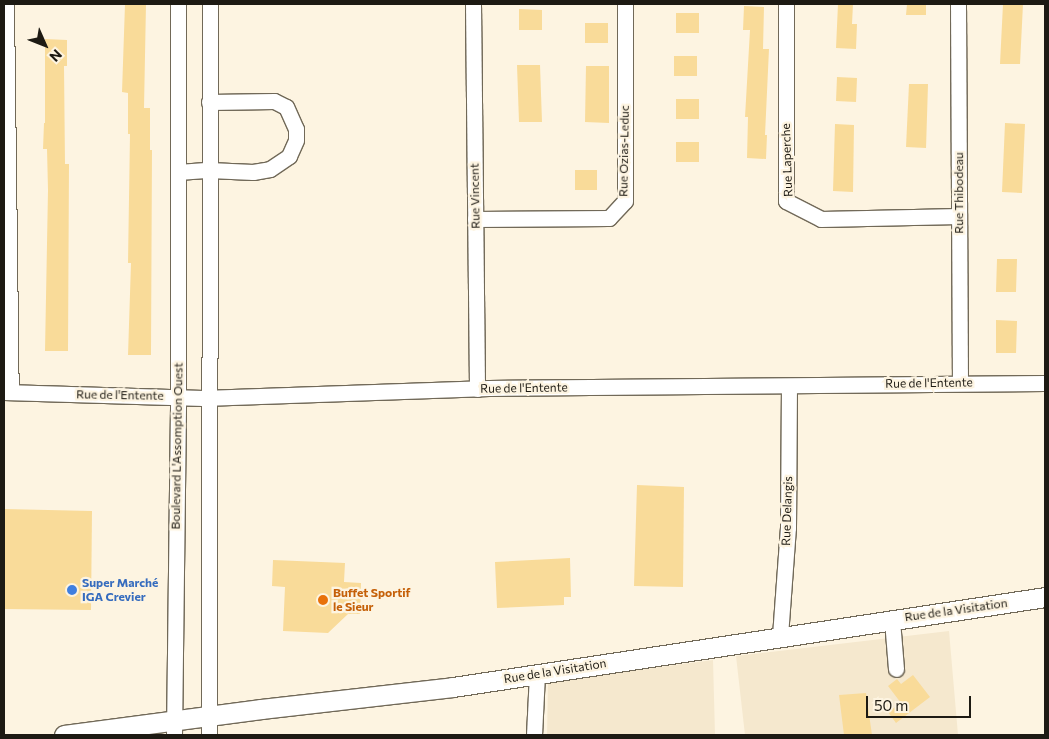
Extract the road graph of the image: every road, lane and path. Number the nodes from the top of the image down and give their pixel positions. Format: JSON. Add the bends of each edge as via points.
{"nodes":[{"id":1,"x":6,"y":4,"type":"edge"},
{"id":2,"x":178,"y":4,"type":"edge"},
{"id":3,"x":210,"y":4,"type":"edge"},
{"id":4,"x":473,"y":4,"type":"edge"},
{"id":5,"x":625,"y":4,"type":"edge"},
{"id":6,"x":786,"y":4,"type":"edge"},
{"id":7,"x":958,"y":4,"type":"edge"},
{"id":8,"x":5,"y":61,"type":"edge"},
{"id":9,"x":210,"y":102,"type":"junction"},
{"id":10,"x":209,"y":170,"type":"junction"},
{"id":11,"x":178,"y":172,"type":"junction"},
{"id":12,"x":959,"y":216,"type":"junction"},
{"id":13,"x":475,"y":219,"type":"junction"},
{"id":14,"x":6,"y":221,"type":"edge"},
{"id":15,"x":960,"y":382,"type":"junction"},
{"id":16,"x":1045,"y":383,"type":"edge"},
{"id":17,"x":789,"y":386,"type":"junction"},
{"id":18,"x":477,"y":389,"type":"junction"},
{"id":19,"x":7,"y":392,"type":"edge"},
{"id":20,"x":178,"y":397,"type":"junction"},
{"id":21,"x":209,"y":398,"type":"junction"},
{"id":22,"x":1045,"y":597,"type":"edge"},
{"id":23,"x":892,"y":620,"type":"junction"},
{"id":24,"x":780,"y":636,"type":"junction"},
{"id":25,"x":896,"y":669,"type":"dead end"},
{"id":26,"x":537,"y":674,"type":"junction"},
{"id":27,"x":209,"y":716,"type":"junction"},
{"id":28,"x":174,"y":728,"type":"edge"},
{"id":29,"x":64,"y":735,"type":"edge"},
{"id":30,"x":209,"y":735,"type":"edge"},
{"id":31,"x":534,"y":735,"type":"edge"}],
"edges":[{"from":1,"to":8,"type":"street"},
{"from":2,"to":11,"type":"street","name":"Boulevard L'Assomption Ouest"},
{"from":3,"to":9,"type":"street"},
{"from":4,"to":13,"type":"street","name":"Rue Vincent"},
{"from":5,"to":13,"type":"street","name":"Rue Ozias-Leduc","via":[[625,201],[609,218]]},
{"from":6,"to":12,"type":"street","name":"Rue Laperche","via":[[786,201],[821,219]]},
{"from":7,"to":12,"type":"street","name":"Rue Thibodeau"},
{"from":8,"to":14,"type":"street"},
{"from":9,"to":10,"type":"street"},
{"from":9,"to":10,"type":"street","via":[[274,101],[286,107],[296,129],[296,140],[289,156],[270,169],[253,172]]},
{"from":10,"to":11,"type":"street"},
{"from":10,"to":21,"type":"street"},
{"from":11,"to":20,"type":"street","name":"Boulevard L'Assomption Ouest"},
{"from":12,"to":15,"type":"street","name":"Rue Thibodeau"},
{"from":13,"to":18,"type":"street","name":"Rue Vincent"},
{"from":14,"to":19,"type":"street"},
{"from":15,"to":16,"type":"street","name":"Rue de l'Entente"},
{"from":15,"to":17,"type":"street","name":"Rue de l'Entente"},
{"from":17,"to":18,"type":"street","name":"Rue de l'Entente"},
{"from":17,"to":24,"type":"street","name":"Rue Delangis","via":[[788,528]]},
{"from":18,"to":21,"type":"street","name":"Rue de l'Entente"},
{"from":19,"to":20,"type":"street","name":"Rue de l'Entente"},
{"from":20,"to":21,"type":"street","name":"Rue de l'Entente"},
{"from":20,"to":28,"type":"street","name":"Boulevard L'Assomption Ouest"},
{"from":21,"to":27,"type":"street"},
{"from":22,"to":23,"type":"main road","name":"Rue de la Visitation"},
{"from":23,"to":24,"type":"main road","name":"Rue de la Visitation"},
{"from":23,"to":25,"type":"street"},
{"from":24,"to":26,"type":"main road","name":"Rue de la Visitation"},
{"from":26,"to":27,"type":"main road","name":"Rue de la Visitation"},
{"from":26,"to":31,"type":"street"},
{"from":27,"to":28,"type":"main road","name":"Rue de la Visitation"},
{"from":27,"to":30,"type":"street"},
{"from":28,"to":29,"type":"main road","name":"Rue de la Visitation"}]}
